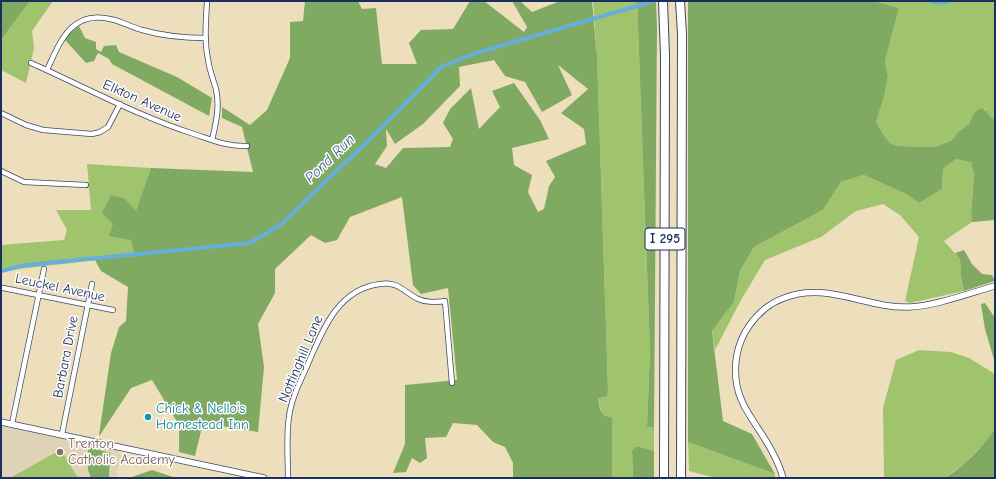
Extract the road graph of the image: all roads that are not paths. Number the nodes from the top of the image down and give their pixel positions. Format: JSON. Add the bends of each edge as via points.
{"nodes":[{"id":1,"x":206,"y":1,"type":"edge"},
{"id":2,"x":663,"y":1,"type":"edge"},
{"id":3,"x":680,"y":1,"type":"edge"},
{"id":4,"x":206,"y":38,"type":"junction"},
{"id":5,"x":31,"y":63,"type":"dead end"},
{"id":6,"x":47,"y":70,"type":"junction"},
{"id":7,"x":120,"y":104,"type":"junction"},
{"id":8,"x":1,"y":112,"type":"edge"},
{"id":9,"x":212,"y":140,"type":"junction"},
{"id":10,"x":247,"y":146,"type":"dead end"},
{"id":11,"x":1,"y":171,"type":"edge"},
{"id":12,"x":86,"y":186,"type":"dead end"},
{"id":13,"x":44,"y":269,"type":"dead end"},
{"id":14,"x":92,"y":284,"type":"dead end"},
{"id":15,"x":995,"y":286,"type":"edge"},
{"id":16,"x":3,"y":288,"type":"dead end"},
{"id":17,"x":39,"y":295,"type":"junction"},
{"id":18,"x":88,"y":305,"type":"junction"},
{"id":19,"x":113,"y":310,"type":"dead end"},
{"id":20,"x":452,"y":383,"type":"dead end"},
{"id":21,"x":1,"y":422,"type":"edge"},
{"id":22,"x":12,"y":424,"type":"junction"},
{"id":23,"x":62,"y":434,"type":"junction"},
{"id":24,"x":264,"y":478,"type":"edge"},
{"id":25,"x":288,"y":478,"type":"edge"},
{"id":26,"x":664,"y":478,"type":"edge"},
{"id":27,"x":681,"y":478,"type":"edge"},
{"id":28,"x":783,"y":478,"type":"edge"}],
"edges":[{"from":1,"to":4,"type":"street"},
{"from":2,"to":26,"type":"highway","number":"I 295"},
{"from":3,"to":27,"type":"highway","number":"I 295"},
{"from":4,"to":6,"type":"street","via":[[165,35],[112,19],[94,18],[76,25],[64,34]]},
{"from":4,"to":9,"type":"street","via":[[218,103]]},
{"from":5,"to":6,"type":"street","name":"Elkton Avenue"},
{"from":6,"to":7,"type":"street","name":"Elkton Avenue"},
{"from":7,"to":8,"type":"street","via":[[108,127],[92,134],[43,130],[26,125]]},
{"from":7,"to":9,"type":"street","name":"Elkton Avenue","via":[[166,125]]},
{"from":9,"to":10,"type":"street","name":"Elkton Avenue","via":[[232,146]]},
{"from":11,"to":12,"type":"street","via":[[24,182]]},
{"from":13,"to":17,"type":"street"},
{"from":14,"to":18,"type":"street","name":"Barbara Drive"},
{"from":15,"to":28,"type":"street","via":[[928,305],[910,307],[891,306],[824,292],[794,294],[767,307],[748,327],[741,342],[736,364],[736,381],[744,407],[773,453]]},
{"from":16,"to":17,"type":"street","name":"Leuckel Avenue"},
{"from":17,"to":18,"type":"street","name":"Leuckel Avenue"},
{"from":17,"to":22,"type":"street"},
{"from":18,"to":19,"type":"street","name":"Leuckel Avenue"},
{"from":18,"to":23,"type":"street","name":"Barbara Drive"},
{"from":20,"to":25,"type":"street","name":"Nottinghill Lane","via":[[445,301],[423,301],[390,284],[378,284],[356,292],[337,308],[327,322],[293,398],[288,428]]},
{"from":21,"to":22,"type":"street"},
{"from":22,"to":23,"type":"street"},
{"from":23,"to":24,"type":"street"}]}
